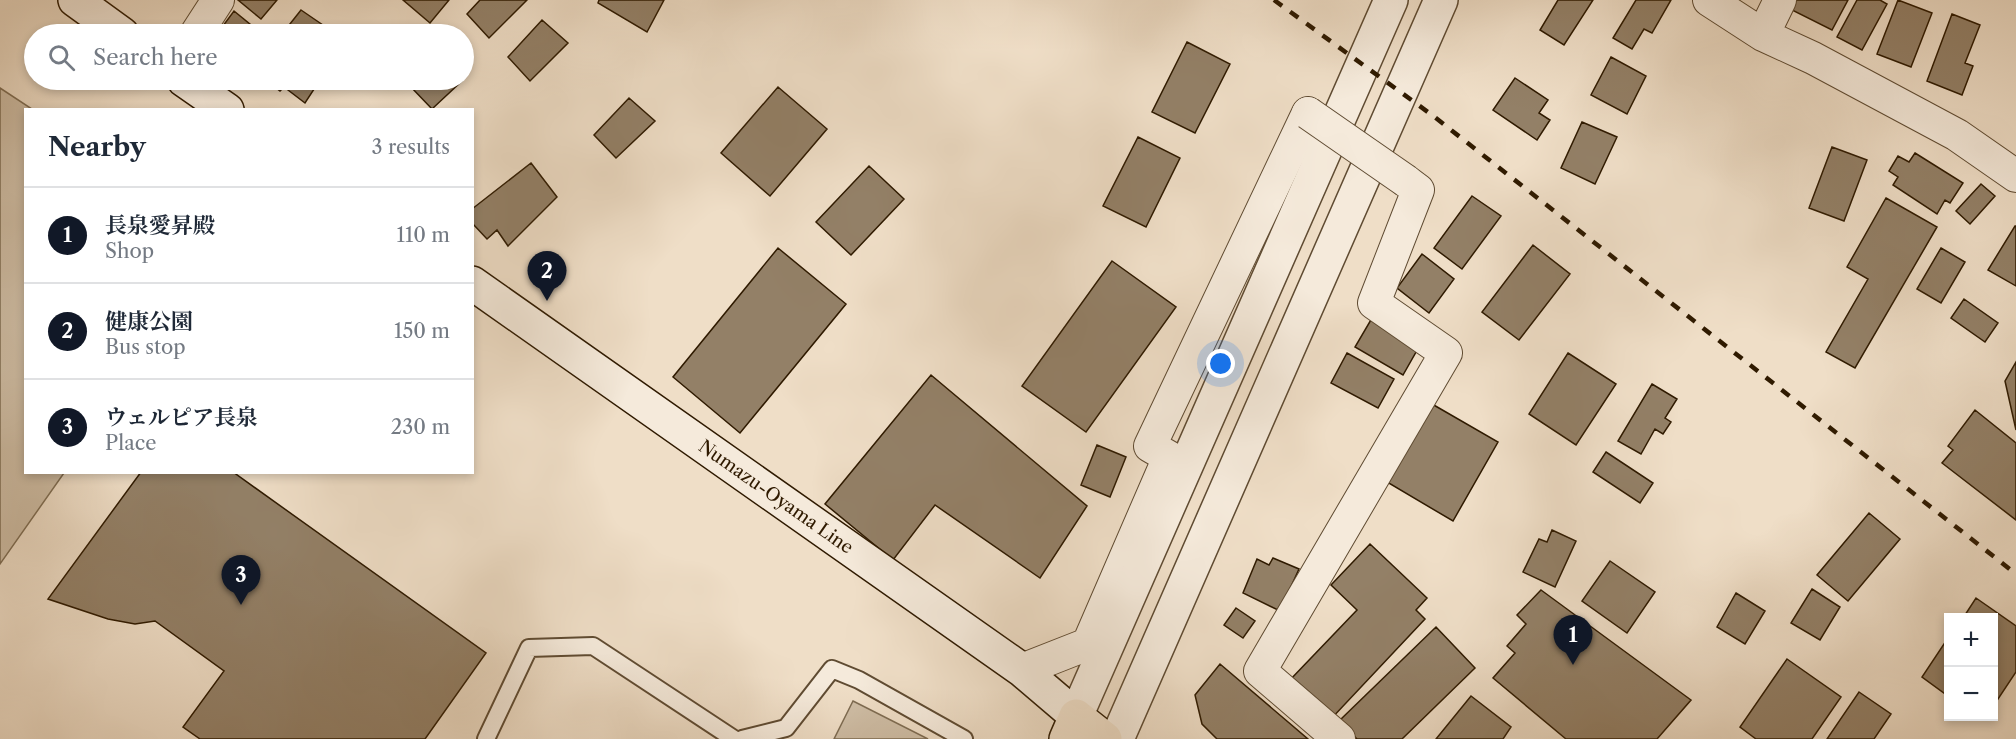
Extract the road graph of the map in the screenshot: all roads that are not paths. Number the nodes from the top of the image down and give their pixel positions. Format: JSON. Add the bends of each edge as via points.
{"nodes":[{"id":1,"x":75,"y":0,"type":"edge"},
{"id":2,"x":218,"y":0,"type":"edge"},
{"id":3,"x":1391,"y":0,"type":"edge"},
{"id":4,"x":1441,"y":0,"type":"edge"},
{"id":5,"x":1709,"y":0,"type":"edge"},
{"id":6,"x":1780,"y":0,"type":"edge"},
{"id":7,"x":108,"y":24,"type":"edge"},
{"id":8,"x":202,"y":24,"type":"edge"},
{"id":9,"x":1762,"y":35,"type":"junction"},
{"id":10,"x":198,"y":90,"type":"edge"},
{"id":11,"x":224,"y":108,"type":"edge"},
{"id":12,"x":2016,"y":176,"type":"edge"},
{"id":13,"x":474,"y":284,"type":"edge"},
{"id":14,"x":1022,"y":670,"type":"junction"},
{"id":15,"x":1071,"y":728,"type":"edge"},
{"id":16,"x":486,"y":739,"type":"edge"},
{"id":17,"x":734,"y":739,"type":"edge"},
{"id":18,"x":742,"y":739,"type":"edge"},
{"id":19,"x":964,"y":739,"type":"edge"},
{"id":20,"x":1105,"y":739,"type":"edge"},
{"id":21,"x":1117,"y":739,"type":"edge"},
{"id":22,"x":1338,"y":739,"type":"edge"}],
"edges":[{"from":1,"to":7,"type":"street"},
{"from":2,"to":8,"type":"street"},
{"from":3,"to":15,"type":"street"},
{"from":4,"to":21,"type":"street"},
{"from":5,"to":9,"type":"street"},
{"from":6,"to":9,"type":"street"},
{"from":9,"to":12,"type":"street","via":[[1956,135]]},
{"from":10,"to":11,"type":"street"},
{"from":13,"to":14,"type":"street","name":"Numazu-Oyama Line"},
{"from":14,"to":15,"type":"street","name":"Numazu-Oyama Line"},
{"from":14,"to":22,"type":"street","bridge":true,"via":[[1088,644],[1169,457],[1150,446],[1308,113],[1418,190],[1374,303],[1446,353],[1260,671]]},
{"from":15,"to":20,"type":"main road"},
{"from":16,"to":17,"type":"lane","via":[[529,648],[593,646]]},
{"from":18,"to":19,"type":"lane","via":[[786,728],[832,669]]}]}
